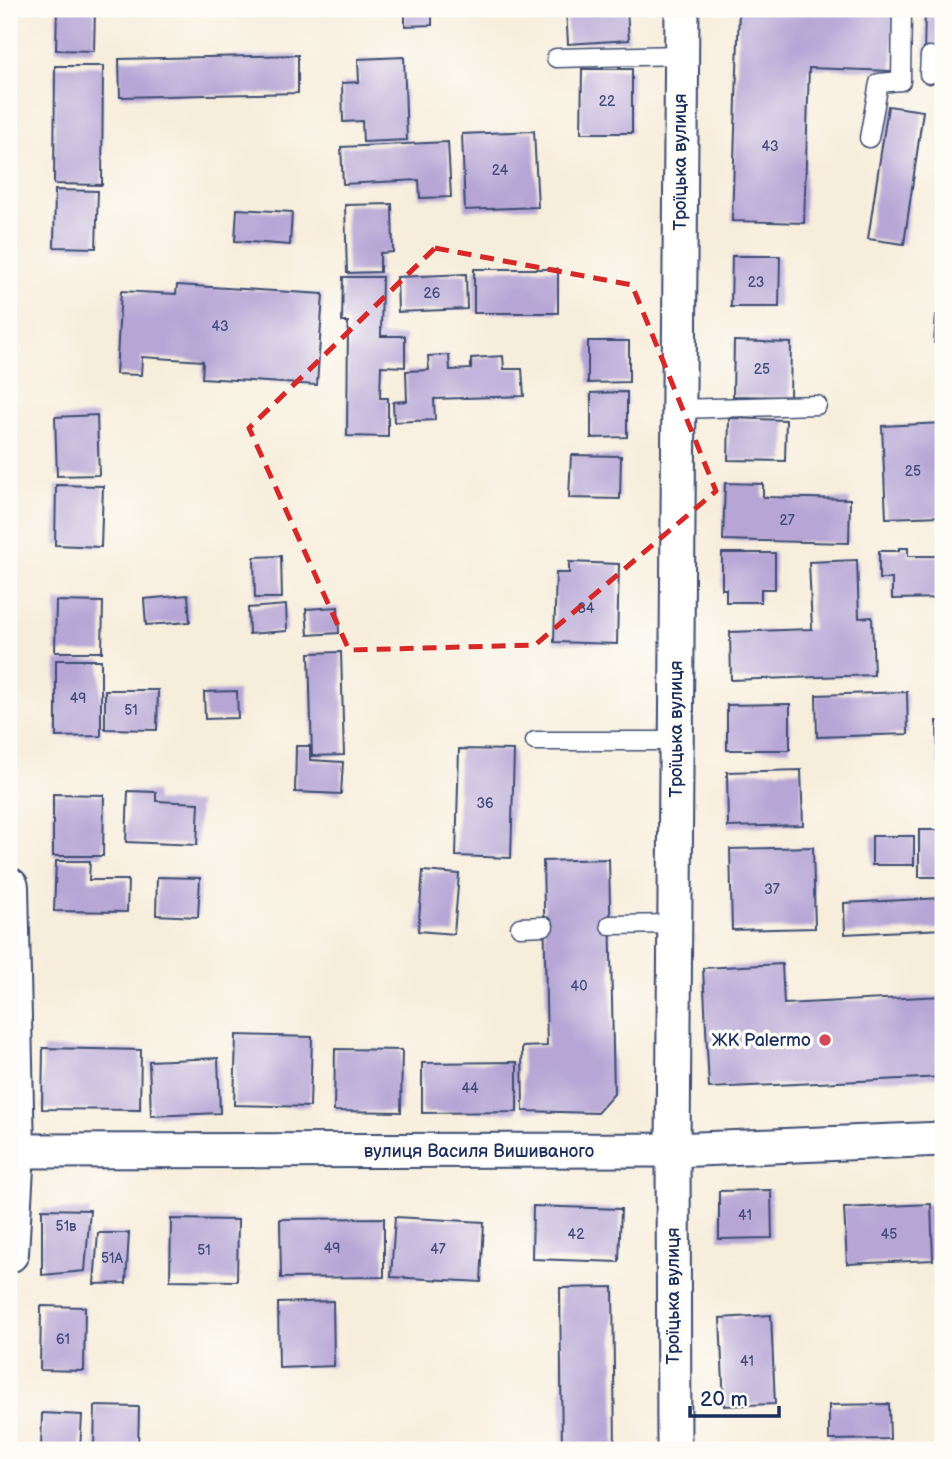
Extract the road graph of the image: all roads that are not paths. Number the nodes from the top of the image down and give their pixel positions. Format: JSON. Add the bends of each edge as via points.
{"nodes":[{"id":1,"x":682,"y":9,"type":"edge"},
{"id":2,"x":902,"y":9,"type":"edge"},
{"id":3,"x":680,"y":55,"type":"junction"},
{"id":4,"x":556,"y":58,"type":"dead end"},
{"id":5,"x":869,"y":138,"type":"dead end"},
{"id":6,"x":817,"y":405,"type":"dead end"},
{"id":7,"x":678,"y":409,"type":"junction"},
{"id":8,"x":535,"y":741,"type":"dead end"},
{"id":9,"x":676,"y":741,"type":"junction"},
{"id":10,"x":9,"y":887,"type":"edge"},
{"id":11,"x":675,"y":924,"type":"junction"},
{"id":12,"x":610,"y":925,"type":"dead end"},
{"id":13,"x":544,"y":926,"type":"dead end"},
{"id":14,"x":520,"y":927,"type":"dead end"},
{"id":15,"x":943,"y":1139,"type":"edge"},
{"id":16,"x":673,"y":1150,"type":"junction"},
{"id":17,"x":15,"y":1152,"type":"junction"},
{"id":18,"x":9,"y":1252,"type":"edge"},
{"id":19,"x":674,"y":1450,"type":"edge"}],
"edges":[{"from":1,"to":3,"type":"street","name":"Троїцька вулиця"},
{"from":2,"to":5,"type":"lane","via":[[901,80],[879,83]]},
{"from":3,"to":4,"type":"lane"},
{"from":3,"to":7,"type":"street","name":"Троїцька вулиця"},
{"from":6,"to":7,"type":"lane"},
{"from":7,"to":9,"type":"street","name":"Троїцька вулиця"},
{"from":8,"to":9,"type":"lane"},
{"from":9,"to":11,"type":"street","name":"Троїцька вулиця"},
{"from":10,"to":17,"type":"street"},
{"from":11,"to":12,"type":"lane"},
{"from":11,"to":16,"type":"street","name":"Троїцька вулиця"},
{"from":13,"to":14,"type":"lane"},
{"from":15,"to":16,"type":"street","name":"вулиця Василя Вишиваного"},
{"from":16,"to":17,"type":"street","name":"вулиця Василя Вишиваного"},
{"from":16,"to":19,"type":"street","name":"Троїцька вулиця"},
{"from":17,"to":18,"type":"street"}]}
